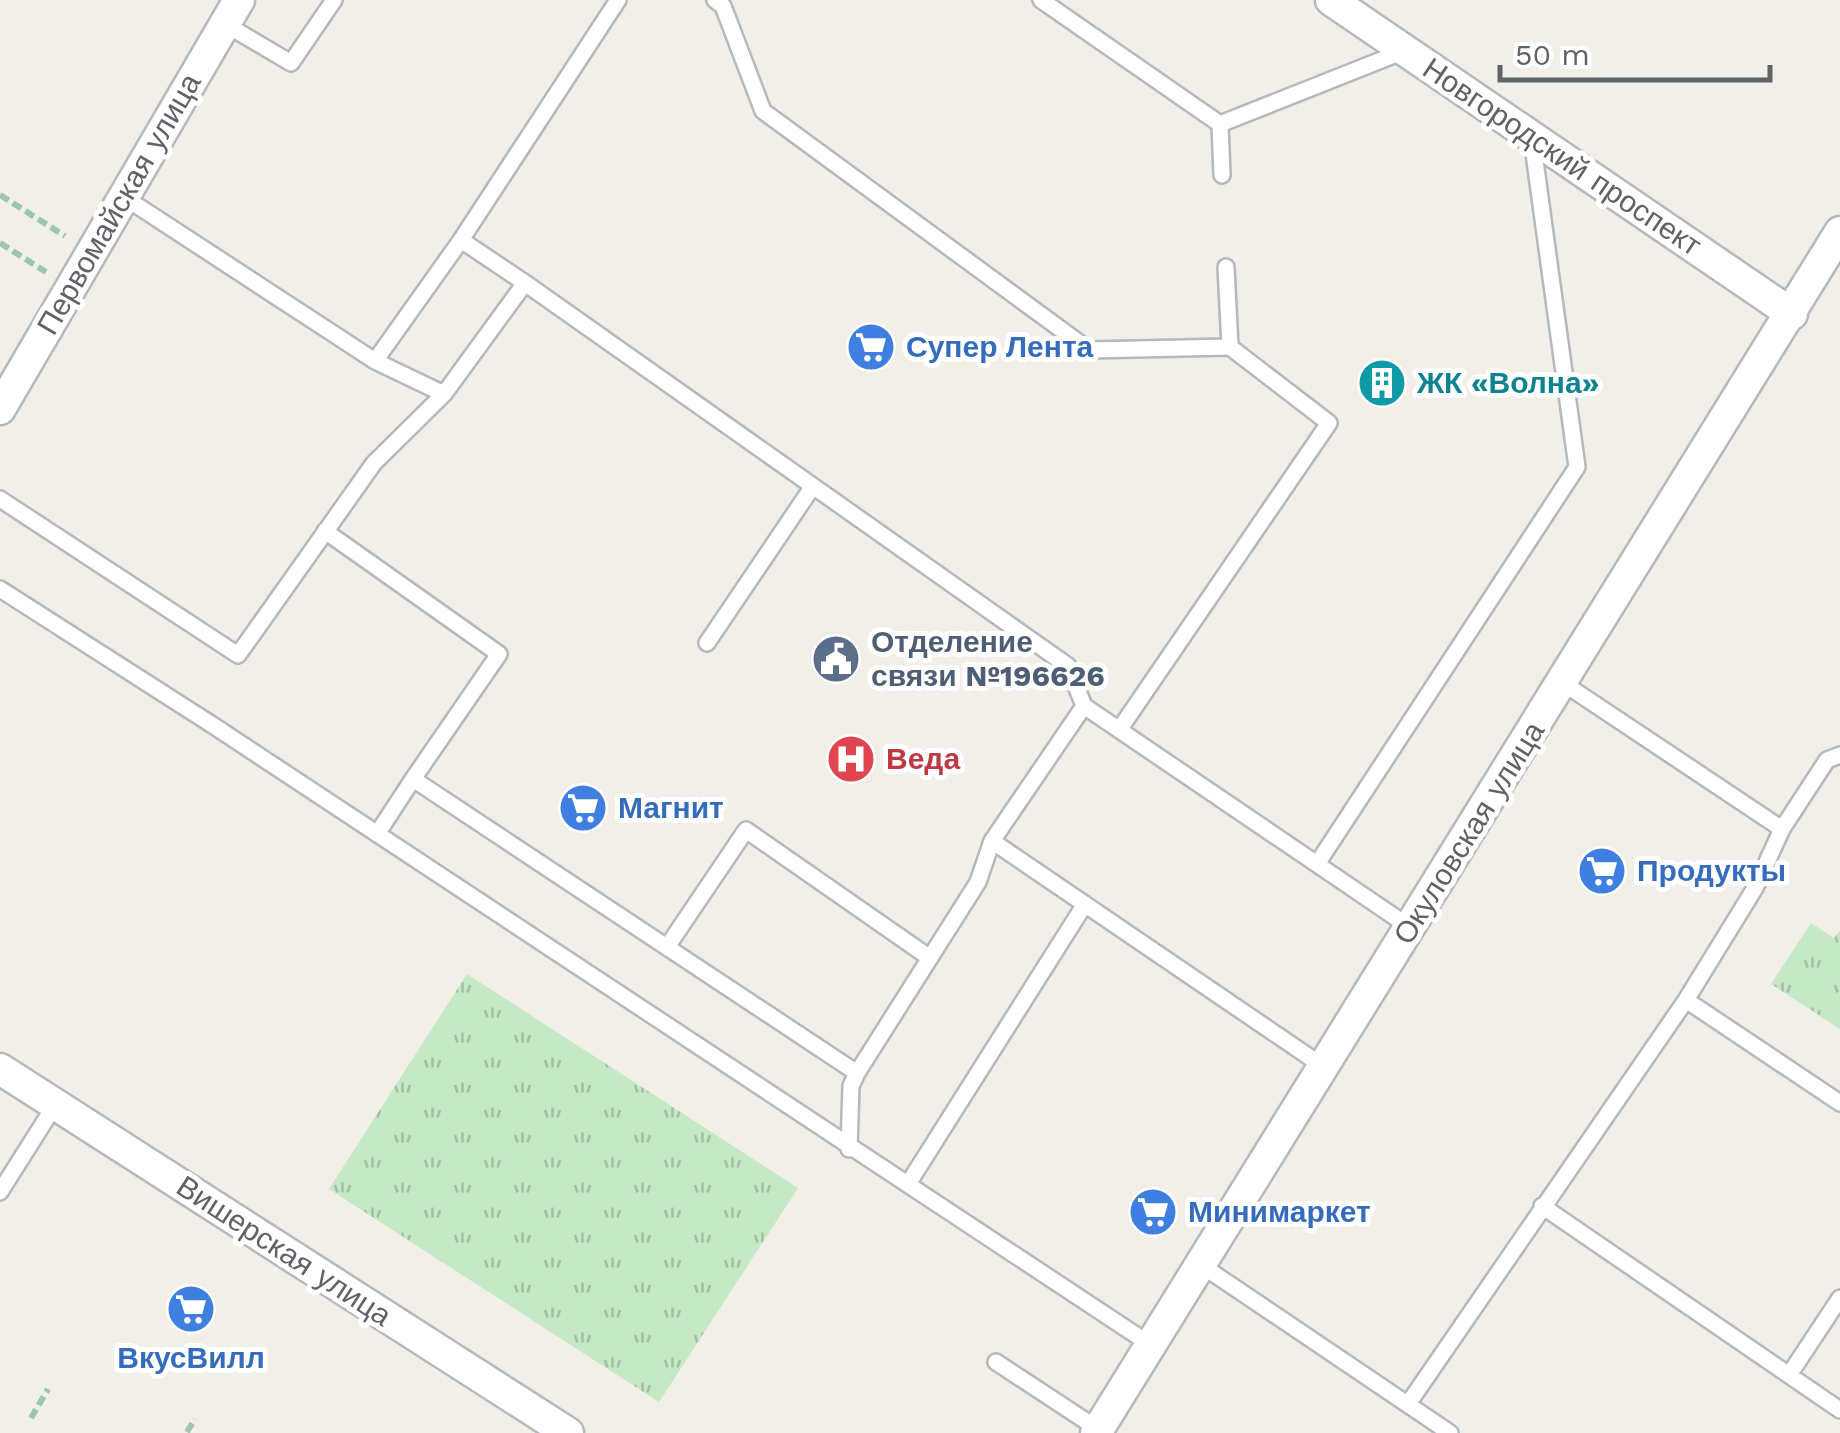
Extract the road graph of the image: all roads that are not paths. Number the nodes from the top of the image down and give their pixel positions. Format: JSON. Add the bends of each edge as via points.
{"nodes":[{"id":1,"x":334,"y":0,"type":"edge"},
{"id":2,"x":618,"y":0,"type":"edge"},
{"id":3,"x":715,"y":0,"type":"edge"},
{"id":4,"x":1041,"y":0,"type":"edge"},
{"id":5,"x":1331,"y":0,"type":"edge"},
{"id":6,"x":232,"y":12,"type":"edge"},
{"id":7,"x":1405,"y":50,"type":"junction"},
{"id":8,"x":1220,"y":124,"type":"junction"},
{"id":9,"x":1532,"y":137,"type":"junction"},
{"id":10,"x":1222,"y":175,"type":"dead end"},
{"id":11,"x":124,"y":198,"type":"junction"},
{"id":12,"x":1840,"y":232,"type":"edge"},
{"id":13,"x":462,"y":240,"type":"junction"},
{"id":14,"x":1226,"y":267,"type":"dead end"},
{"id":15,"x":525,"y":283,"type":"junction"},
{"id":16,"x":1792,"y":314,"type":"junction"},
{"id":17,"x":1230,"y":347,"type":"junction"},
{"id":18,"x":374,"y":361,"type":"junction"},
{"id":19,"x":444,"y":394,"type":"junction"},
{"id":20,"x":0,"y":409,"type":"edge"},
{"id":21,"x":813,"y":486,"type":"junction"},
{"id":22,"x":0,"y":499,"type":"edge"},
{"id":23,"x":325,"y":531,"type":"junction"},
{"id":24,"x":0,"y":589,"type":"edge"},
{"id":25,"x":707,"y":643,"type":"dead end"},
{"id":26,"x":1562,"y":683,"type":"junction"},
{"id":27,"x":1084,"y":706,"type":"junction"},
{"id":28,"x":1118,"y":730,"type":"junction"},
{"id":29,"x":1840,"y":755,"type":"edge"},
{"id":30,"x":414,"y":779,"type":"junction"},
{"id":31,"x":1782,"y":829,"type":"junction"},
{"id":32,"x":377,"y":834,"type":"junction"},
{"id":33,"x":992,"y":841,"type":"junction"},
{"id":34,"x":1317,"y":864,"type":"junction"},
{"id":35,"x":1085,"y":904,"type":"junction"},
{"id":36,"x":1410,"y":928,"type":"junction"},
{"id":37,"x":667,"y":948,"type":"junction"},
{"id":38,"x":930,"y":958,"type":"junction"},
{"id":39,"x":1686,"y":1000,"type":"junction"},
{"id":40,"x":1324,"y":1067,"type":"junction"},
{"id":41,"x":0,"y":1069,"type":"edge"},
{"id":42,"x":857,"y":1073,"type":"junction"},
{"id":43,"x":1840,"y":1103,"type":"edge"},
{"id":44,"x":56,"y":1105,"type":"junction"},
{"id":45,"x":849,"y":1149,"type":"junction"},
{"id":46,"x":908,"y":1184,"type":"junction"},
{"id":47,"x":0,"y":1192,"type":"edge"},
{"id":48,"x":1542,"y":1206,"type":"junction"},
{"id":49,"x":1200,"y":1265,"type":"junction"},
{"id":50,"x":1840,"y":1298,"type":"edge"},
{"id":51,"x":1151,"y":1346,"type":"junction"},
{"id":52,"x":996,"y":1362,"type":"dead end"},
{"id":53,"x":1789,"y":1375,"type":"junction"},
{"id":54,"x":1408,"y":1404,"type":"junction"},
{"id":55,"x":1840,"y":1410,"type":"edge"},
{"id":56,"x":1100,"y":1432,"type":"edge"},
{"id":57,"x":568,"y":1433,"type":"edge"},
{"id":58,"x":1450,"y":1433,"type":"edge"}],
"edges":[{"from":1,"to":6,"type":"lane","via":[[291,63]]},
{"from":2,"to":13,"type":"lane"},
{"from":3,"to":17,"type":"lane","via":[[723,6],[762,111],[1090,350]]},
{"from":4,"to":8,"type":"lane"},
{"from":5,"to":7,"type":"street","name":"Новгородский проспект"},
{"from":6,"to":11,"type":"street","name":"Первомайская улица"},
{"from":7,"to":8,"type":"lane"},
{"from":7,"to":9,"type":"street","name":"Новгородский проспект"},
{"from":8,"to":10,"type":"lane"},
{"from":9,"to":16,"type":"street","name":"Новгородский проспект"},
{"from":9,"to":34,"type":"lane","via":[[1578,468]]},
{"from":11,"to":18,"type":"lane"},
{"from":11,"to":20,"type":"street","name":"Первомайская улица"},
{"from":12,"to":16,"type":"street","name":"Окуловская улица"},
{"from":13,"to":15,"type":"lane"},
{"from":13,"to":18,"type":"lane"},
{"from":14,"to":17,"type":"lane"},
{"from":15,"to":19,"type":"lane"},
{"from":15,"to":21,"type":"lane"},
{"from":16,"to":26,"type":"street","name":"Окуловская улица"},
{"from":17,"to":28,"type":"lane","via":[[1329,423]]},
{"from":18,"to":19,"type":"lane"},
{"from":19,"to":23,"type":"lane","via":[[374,462]]},
{"from":21,"to":25,"type":"lane"},
{"from":21,"to":27,"type":"lane","via":[[1068,666]]},
{"from":22,"to":23,"type":"lane","via":[[238,654]]},
{"from":23,"to":30,"type":"lane","via":[[498,654]]},
{"from":24,"to":32,"type":"lane"},
{"from":26,"to":31,"type":"lane"},
{"from":26,"to":36,"type":"street","name":"Окуловская улица"},
{"from":27,"to":28,"type":"lane"},
{"from":27,"to":33,"type":"lane"},
{"from":28,"to":34,"type":"lane"},
{"from":29,"to":31,"type":"lane","via":[[1826,760]]},
{"from":30,"to":32,"type":"lane"},
{"from":30,"to":37,"type":"lane"},
{"from":31,"to":39,"type":"lane","via":[[1755,888]]},
{"from":32,"to":45,"type":"lane"},
{"from":33,"to":35,"type":"lane"},
{"from":33,"to":38,"type":"lane","via":[[978,882]]},
{"from":34,"to":36,"type":"lane"},
{"from":35,"to":40,"type":"lane"},
{"from":35,"to":46,"type":"lane"},
{"from":36,"to":40,"type":"street","name":"Окуловская улица"},
{"from":37,"to":38,"type":"lane","via":[[746,830]]},
{"from":37,"to":42,"type":"lane"},
{"from":38,"to":42,"type":"lane"},
{"from":39,"to":43,"type":"lane"},
{"from":39,"to":48,"type":"lane"},
{"from":40,"to":49,"type":"street","name":"Окуловская улица"},
{"from":41,"to":44,"type":"street","name":"Вишерская улица"},
{"from":42,"to":45,"type":"lane","via":[[850,1086]]},
{"from":44,"to":47,"type":"lane"},
{"from":44,"to":57,"type":"street","name":"Вишерская улица"},
{"from":45,"to":46,"type":"lane"},
{"from":46,"to":51,"type":"lane"},
{"from":48,"to":53,"type":"lane"},
{"from":48,"to":54,"type":"lane"},
{"from":49,"to":51,"type":"street","name":"Окуловская улица"},
{"from":49,"to":54,"type":"lane"},
{"from":50,"to":53,"type":"lane"},
{"from":51,"to":56,"type":"street","name":"Окуловская улица"},
{"from":52,"to":56,"type":"lane"},
{"from":53,"to":55,"type":"lane"},
{"from":54,"to":58,"type":"lane"}]}
